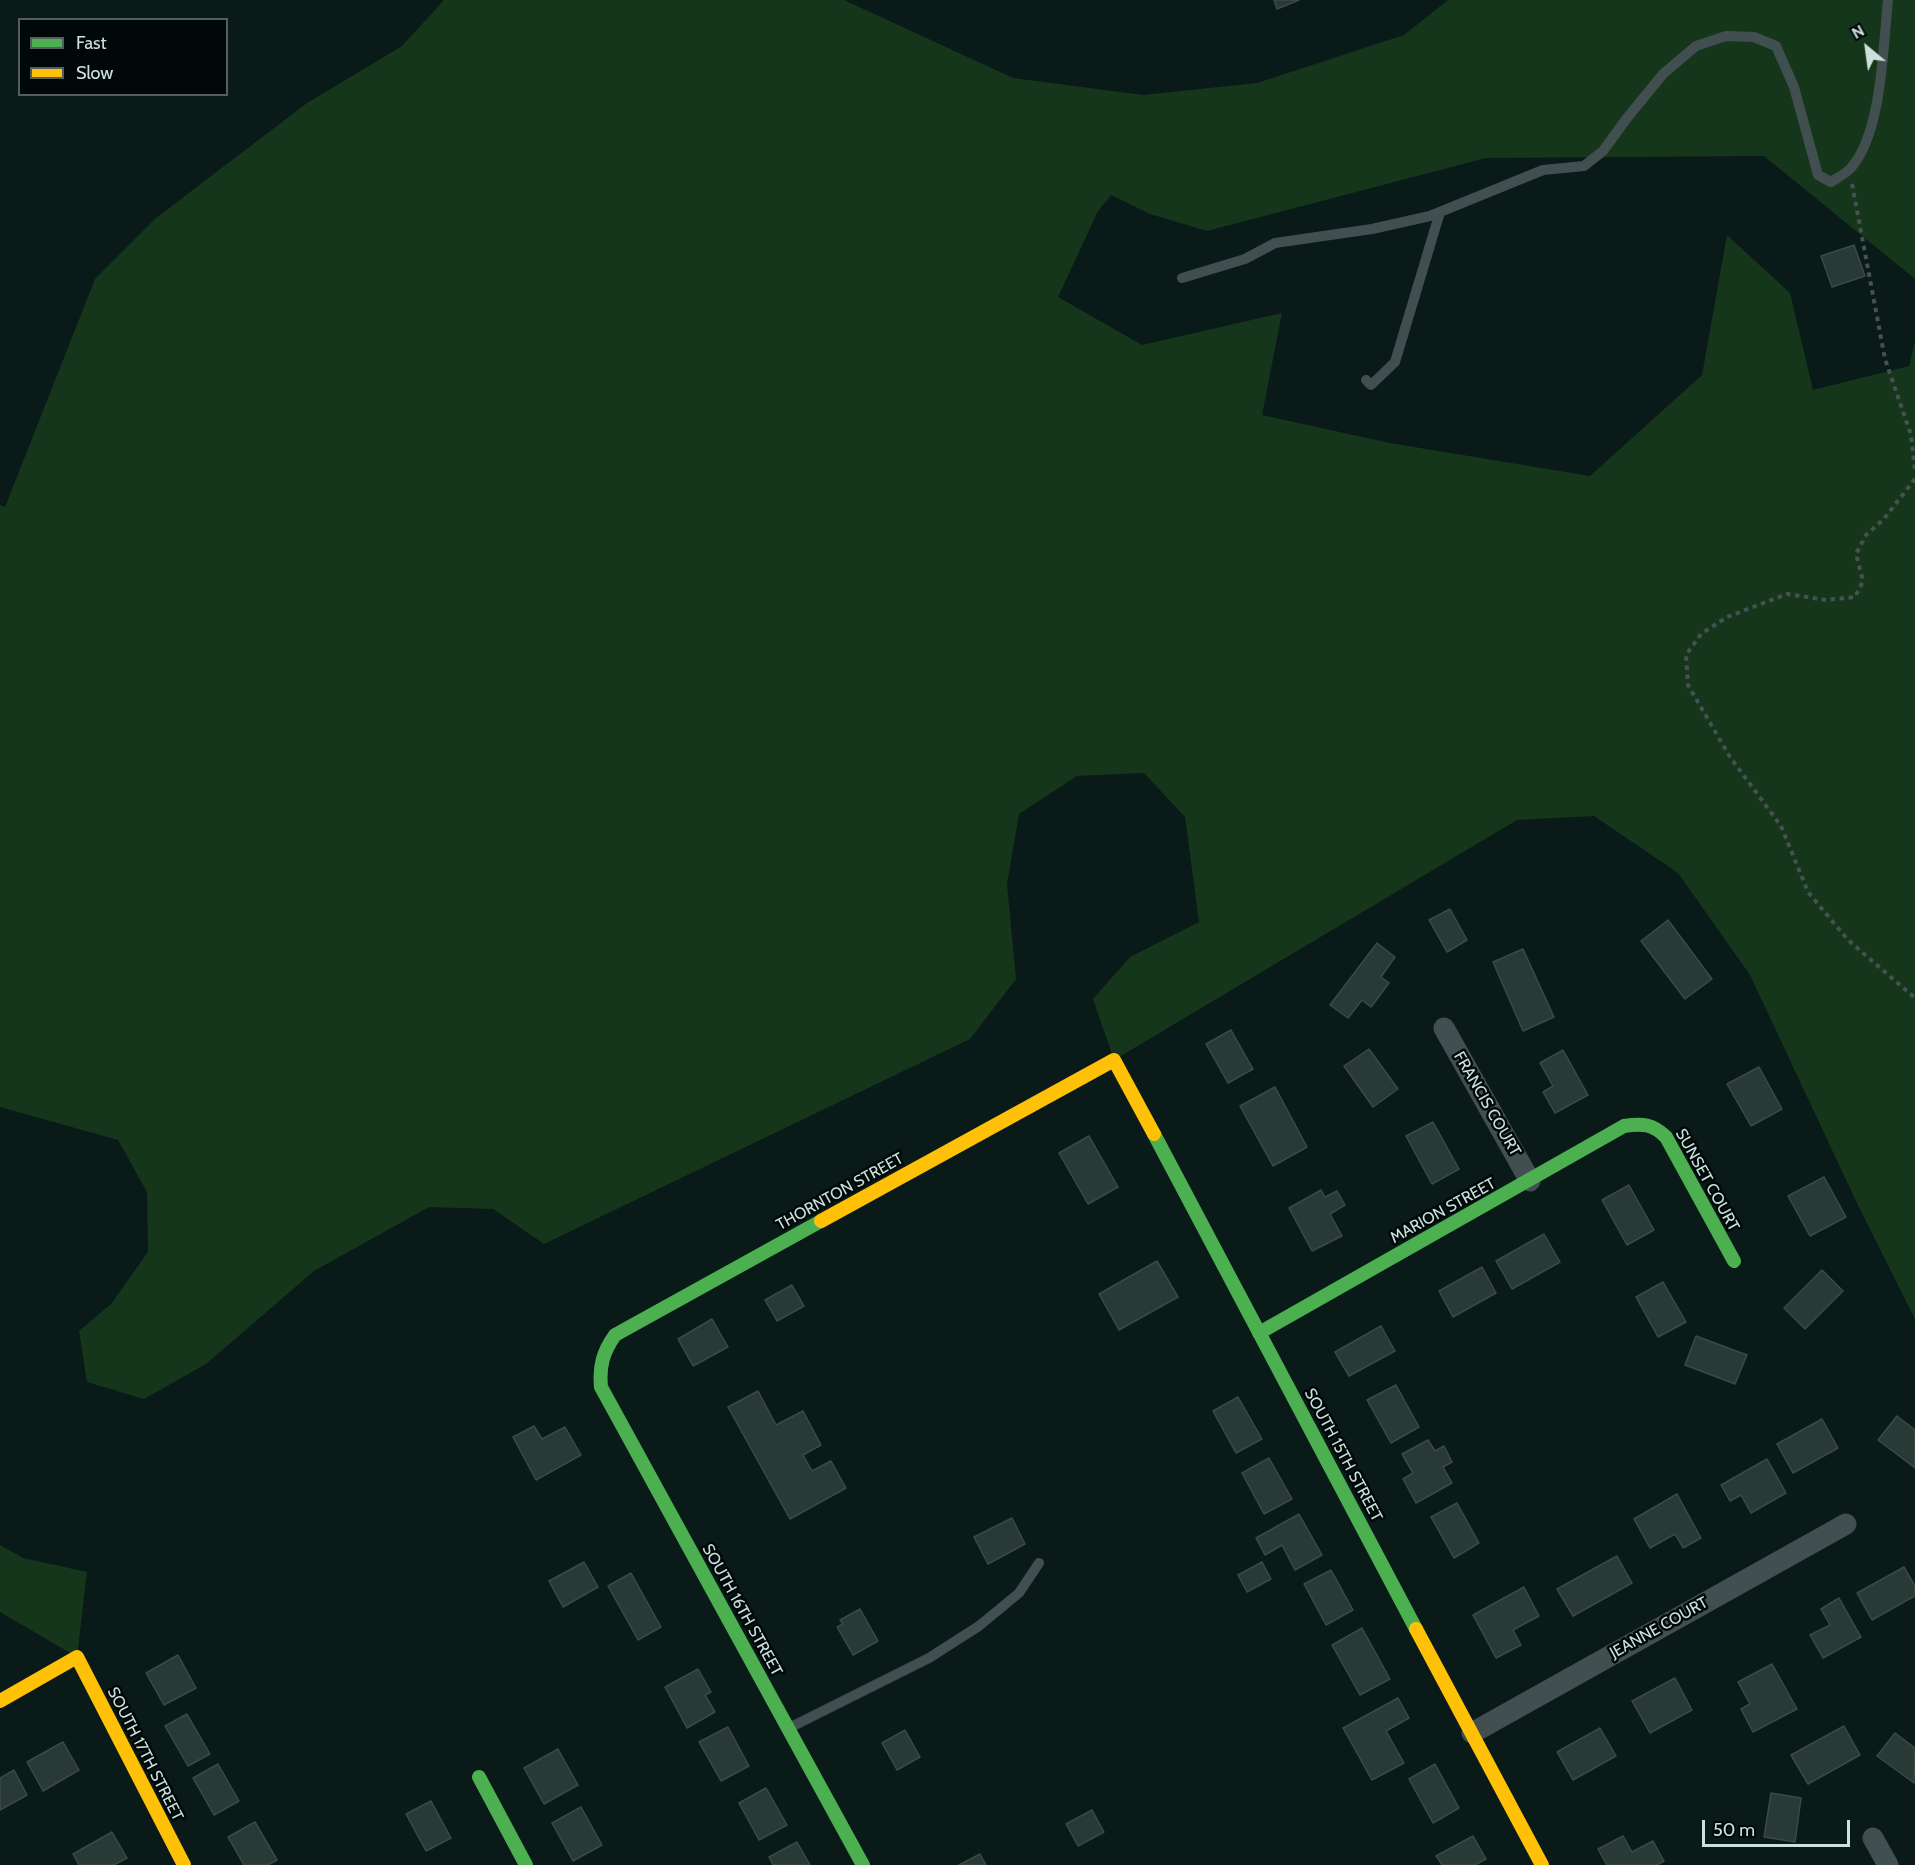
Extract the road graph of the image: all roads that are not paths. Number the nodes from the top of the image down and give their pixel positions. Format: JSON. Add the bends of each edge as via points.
{"nodes":[{"id":1,"x":1888,"y":0,"type":"edge"},
{"id":2,"x":1440,"y":212,"type":"junction"},
{"id":3,"x":1182,"y":278,"type":"dead end"},
{"id":4,"x":1366,"y":380,"type":"dead end"},
{"id":5,"x":1444,"y":1028,"type":"dead end"},
{"id":6,"x":1114,"y":1060,"type":"joint"},
{"id":7,"x":1644,"y":1122,"type":"joint"},
{"id":8,"x":1530,"y":1181,"type":"junction"},
{"id":9,"x":1734,"y":1261,"type":"dead end"},
{"id":10,"x":1259,"y":1333,"type":"junction"},
{"id":11,"x":599,"y":1368,"type":"joint"},
{"id":12,"x":1846,"y":1524,"type":"dead end"},
{"id":13,"x":1039,"y":1563,"type":"dead end"},
{"id":14,"x":0,"y":1701,"type":"edge"},
{"id":15,"x":788,"y":1729,"type":"junction"},
{"id":16,"x":1472,"y":1733,"type":"junction"},
{"id":17,"x":479,"y":1777,"type":"dead end"},
{"id":18,"x":1873,"y":1838,"type":"dead end"},
{"id":19,"x":184,"y":1865,"type":"edge"},
{"id":20,"x":526,"y":1865,"type":"edge"},
{"id":21,"x":863,"y":1865,"type":"edge"},
{"id":22,"x":1542,"y":1865,"type":"edge"},
{"id":23,"x":1888,"y":1865,"type":"edge"}],
"edges":[{"from":1,"to":2,"type":"lane","via":[[1876,105],[1867,142],[1850,170],[1831,182],[1818,175],[1794,87],[1776,46],[1754,36],[1726,36],[1696,46],[1663,74],[1603,151],[1584,166],[1543,170]]},
{"from":2,"to":3,"type":"lane","via":[[1372,229],[1275,243],[1245,259]]},
{"from":2,"to":4,"type":"lane","via":[[1395,362],[1371,385]]},
{"from":5,"to":8,"type":"street","name":"FRANCIS COURT"},
{"from":6,"to":10,"type":"street","name":"SOUTH 15TH STREET"},
{"from":6,"to":11,"type":"street","name":"THORNTON STREET","via":[[615,1335],[604,1350]]},
{"from":7,"to":8,"type":"street","name":"MARION STREET","via":[[1624,1126]]},
{"from":7,"to":9,"type":"street","name":"SUNSET COURT","via":[[1666,1137]]},
{"from":8,"to":10,"type":"street","name":"MARION STREET"},
{"from":10,"to":16,"type":"street","name":"SOUTH 15TH STREET"},
{"from":11,"to":15,"type":"street","name":"SOUTH 16TH STREET","via":[[601,1387]]},
{"from":12,"to":16,"type":"street","name":"JEANNE COURT"},
{"from":13,"to":15,"type":"lane","via":[[1019,1593],[979,1626],[929,1658]]},
{"from":14,"to":19,"type":"street","name":"SOUTH 17TH STREET","via":[[77,1657]]},
{"from":15,"to":21,"type":"street","name":"SOUTH 16TH STREET"},
{"from":16,"to":22,"type":"street","name":"SOUTH 15TH STREET"},
{"from":17,"to":20,"type":"street"},
{"from":18,"to":23,"type":"street"}]}
